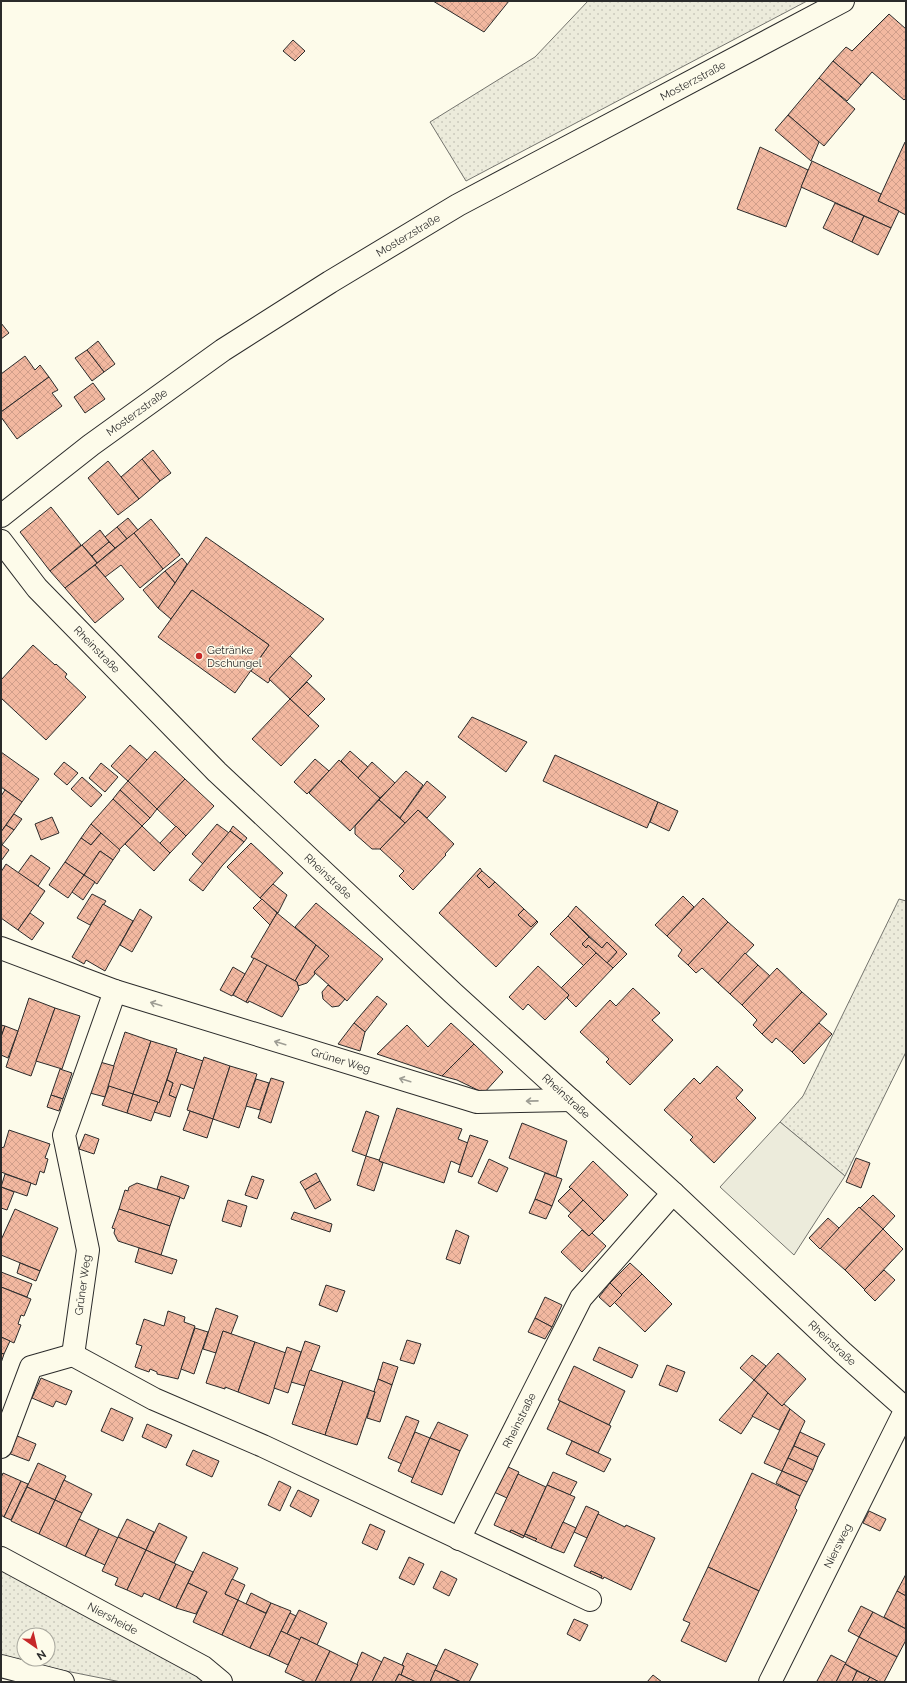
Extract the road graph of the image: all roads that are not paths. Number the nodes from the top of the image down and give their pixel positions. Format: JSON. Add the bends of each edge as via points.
{"nodes":[{"id":1,"x":843,"y":1,"type":"edge"},
{"id":2,"x":1,"y":516,"type":"edge"},
{"id":3,"x":1,"y":541,"type":"edge"},
{"id":4,"x":1,"y":948,"type":"edge"},
{"id":5,"x":116,"y":991,"type":"junction"},
{"id":6,"x":571,"y":1100,"type":"junction"},
{"id":7,"x":673,"y":1193,"type":"junction"},
{"id":8,"x":73,"y":1355,"type":"junction"},
{"id":9,"x":906,"y":1409,"type":"edge"},
{"id":10,"x":1,"y":1447,"type":"edge"},
{"id":11,"x":459,"y":1539,"type":"junction"},
{"id":12,"x":1,"y":1558,"type":"edge"},
{"id":13,"x":590,"y":1600,"type":"dead end"},
{"id":14,"x":1,"y":1666,"type":"edge"},
{"id":15,"x":63,"y":1682,"type":"edge"},
{"id":16,"x":221,"y":1682,"type":"edge"},
{"id":17,"x":770,"y":1682,"type":"edge"}],
"edges":[{"from":1,"to":2,"type":"street","name":"Mosterzstraße","via":[[458,205],[337,278],[223,350],[91,445]]},
{"from":3,"to":6,"type":"street","name":"Rheinstraße","via":[[37,588],[217,772]]},
{"from":4,"to":5,"type":"street","name":"Grüner Weg"},
{"from":6,"to":5,"type":"street","name":"Grüner Weg","one_way":true,"via":[[477,1102]]},
{"from":5,"to":8,"type":"street","name":"Grüner Weg","via":[[64,1135],[88,1250]]},
{"from":6,"to":7,"type":"street","name":"Rheinstraße"},
{"from":7,"to":9,"type":"street","name":"Rheinstraße"},
{"from":7,"to":11,"type":"street","name":"Rheinstraße","via":[[581,1298]]},
{"from":8,"to":10,"type":"street","via":[[31,1367]]},
{"from":8,"to":11,"type":"street","via":[[154,1399],[263,1446]]},
{"from":9,"to":17,"type":"street","name":"Niersweg"},
{"from":11,"to":13,"type":"street"},
{"from":12,"to":16,"type":"street","name":"Niersheide","via":[[203,1667]]},
{"from":14,"to":15,"type":"street"}]}
